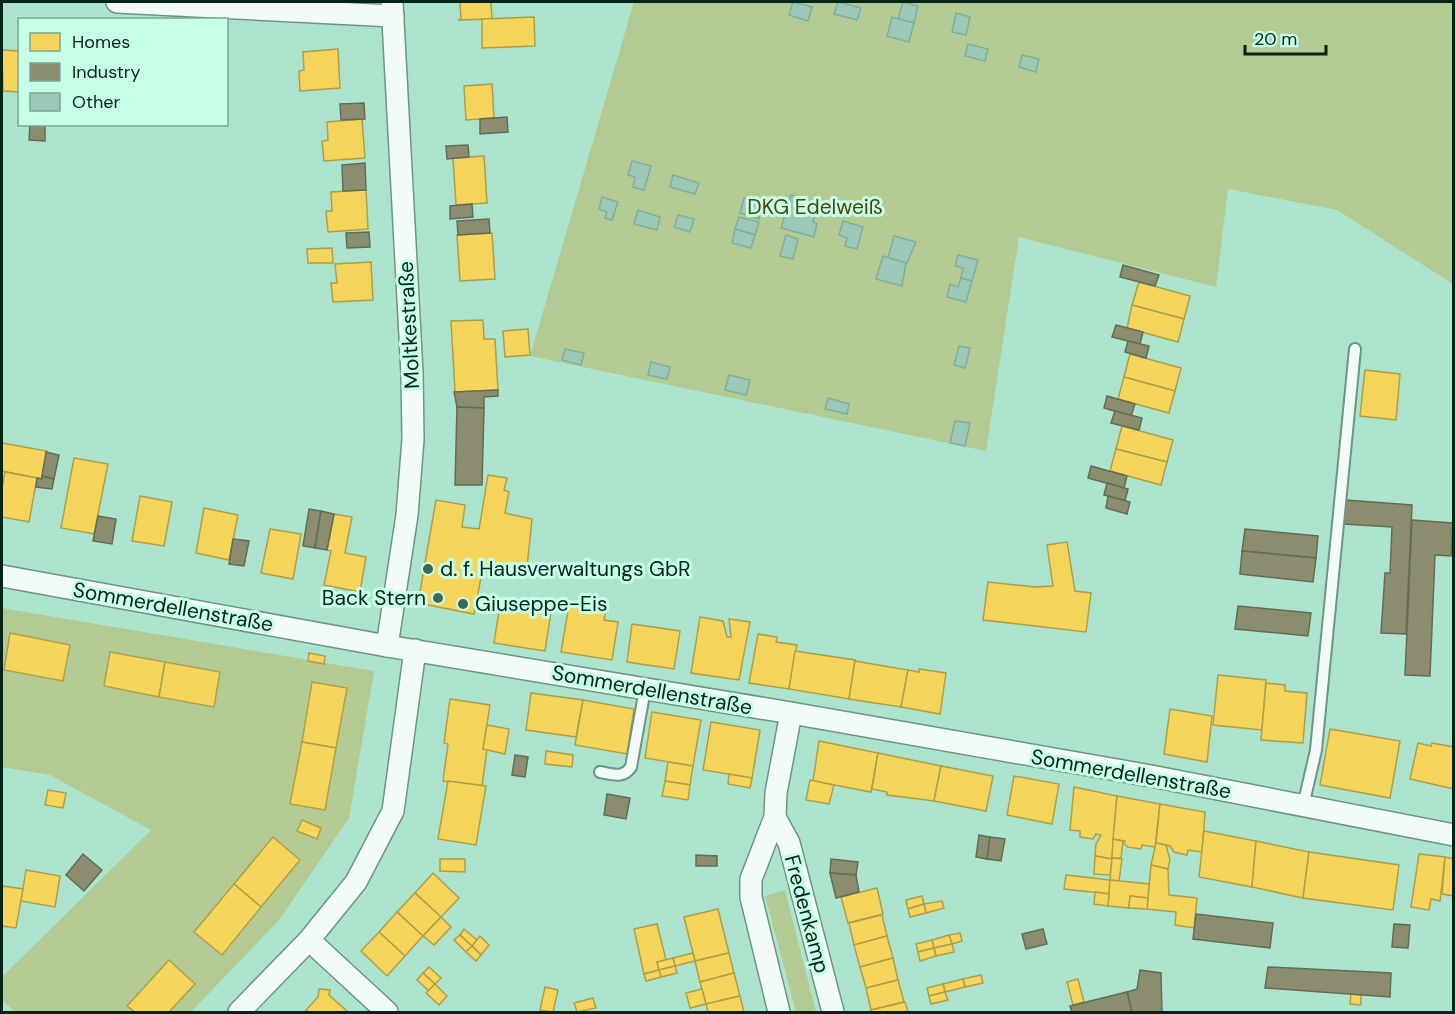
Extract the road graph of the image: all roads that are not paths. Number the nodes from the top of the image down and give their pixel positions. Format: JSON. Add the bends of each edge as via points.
{"nodes":[{"id":1,"x":117,"y":2,"type":"edge"},
{"id":2,"x":392,"y":9,"type":"edge"},
{"id":3,"x":1355,"y":349,"type":"dead end"},
{"id":4,"x":2,"y":576,"type":"edge"},
{"id":5,"x":387,"y":646,"type":"junction"},
{"id":6,"x":415,"y":651,"type":"junction"},
{"id":7,"x":645,"y":689,"type":"junction"},
{"id":8,"x":791,"y":713,"type":"junction"},
{"id":9,"x":600,"y":772,"type":"dead end"},
{"id":10,"x":1302,"y":806,"type":"junction"},
{"id":11,"x":775,"y":818,"type":"junction"},
{"id":12,"x":1454,"y":835,"type":"edge"},
{"id":13,"x":309,"y":940,"type":"junction"},
{"id":14,"x":239,"y":1012,"type":"edge"},
{"id":15,"x":387,"y":1012,"type":"edge"},
{"id":16,"x":779,"y":1012,"type":"edge"},
{"id":17,"x":833,"y":1012,"type":"edge"}],
"edges":[{"from":1,"to":2,"type":"street"},
{"from":2,"to":5,"type":"street","name":"Moltkestraße","via":[[414,439]]},
{"from":3,"to":10,"type":"lane","via":[[1316,750]]},
{"from":4,"to":5,"type":"street","name":"Sommerdellenstraße"},
{"from":5,"to":6,"type":"street","name":"Sommerdellenstraße"},
{"from":6,"to":7,"type":"street","name":"Sommerdellenstraße"},
{"from":6,"to":13,"type":"street","via":[[393,811],[356,882]]},
{"from":7,"to":8,"type":"street","name":"Sommerdellenstraße"},
{"from":7,"to":9,"type":"lane","via":[[631,767],[621,776]]},
{"from":8,"to":10,"type":"street","name":"Sommerdellenstraße"},
{"from":8,"to":11,"type":"street","name":"Fredenkamp"},
{"from":10,"to":12,"type":"street","name":"Sommerdellenstraße"},
{"from":11,"to":16,"type":"street","name":"Fredenkamp","via":[[751,879],[751,897]]},
{"from":11,"to":17,"type":"street","name":"Fredenkamp","via":[[789,843]]},
{"from":13,"to":14,"type":"street"},
{"from":13,"to":15,"type":"street"}]}
